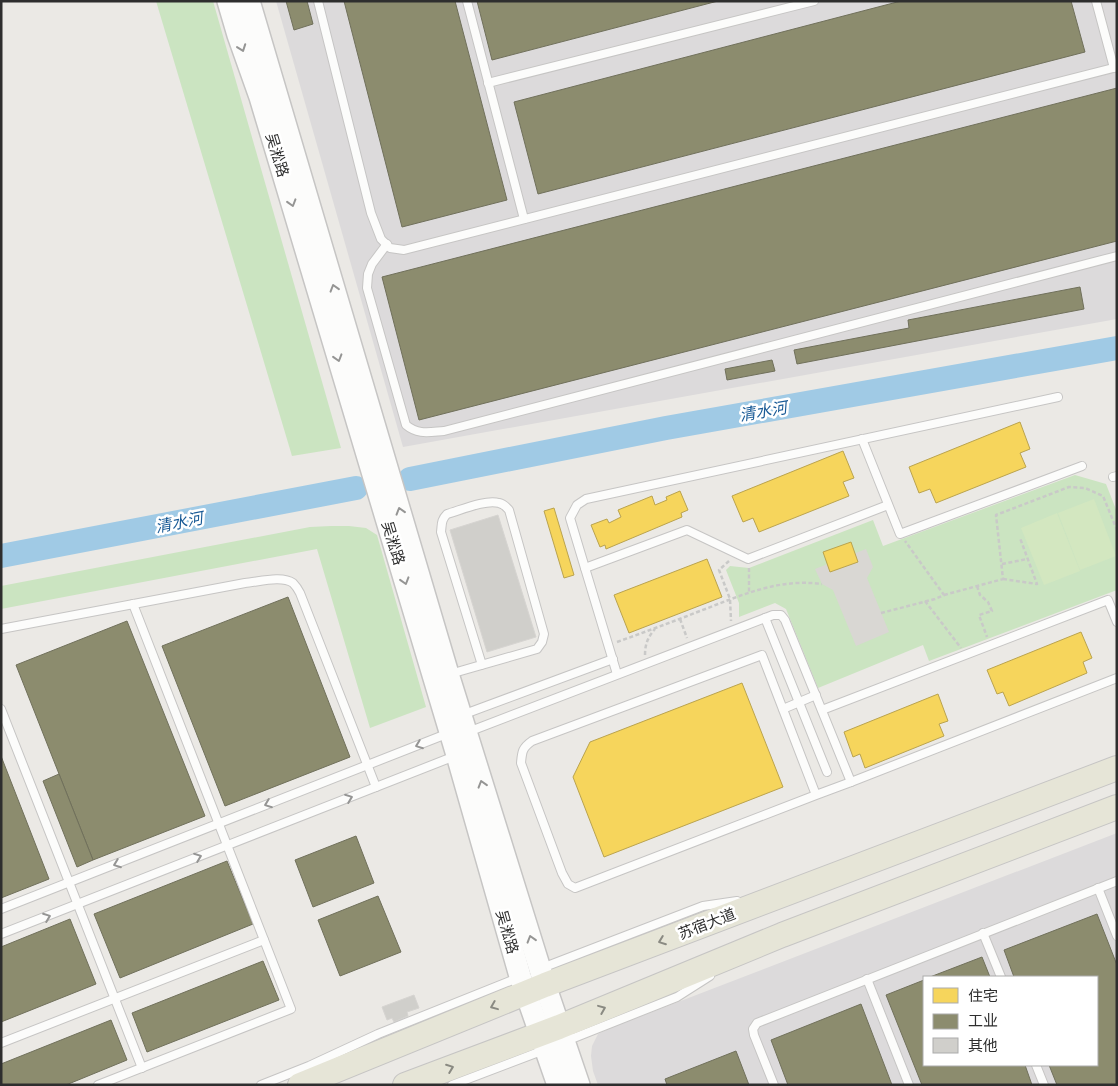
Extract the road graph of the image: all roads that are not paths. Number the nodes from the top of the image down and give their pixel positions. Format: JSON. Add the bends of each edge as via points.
{"nodes":[{"id":1,"x":228,"y":1,"type":"edge"},
{"id":2,"x":249,"y":1,"type":"edge"},
{"id":3,"x":318,"y":1,"type":"edge"},
{"id":4,"x":467,"y":1,"type":"edge"},
{"id":5,"x":814,"y":1,"type":"edge"},
{"id":6,"x":1096,"y":1,"type":"edge"},
{"id":7,"x":1115,"y":68,"type":"edge"},
{"id":8,"x":488,"y":83,"type":"junction"},
{"id":9,"x":524,"y":219,"type":"junction"},
{"id":10,"x":387,"y":244,"type":"junction"},
{"id":11,"x":1117,"y":256,"type":"edge"},
{"id":12,"x":1058,"y":397,"type":"dead end"},
{"id":13,"x":862,"y":439,"type":"junction"},
{"id":14,"x":1082,"y":466,"type":"dead end"},
{"id":15,"x":888,"y":505,"type":"junction"},
{"id":16,"x":585,"y":568,"type":"junction"},
{"id":17,"x":133,"y":604,"type":"junction"},
{"id":18,"x":765,"y":618,"type":"junction"},
{"id":19,"x":1117,"y":622,"type":"edge"},
{"id":20,"x":1,"y":629,"type":"edge"},
{"id":21,"x":613,"y":659,"type":"junction"},
{"id":22,"x":482,"y":665,"type":"junction"},
{"id":23,"x":448,"y":674,"type":"junction"},
{"id":24,"x":618,"y":674,"type":"junction"},
{"id":25,"x":1117,"y":678,"type":"edge"},
{"id":26,"x":816,"y":695,"type":"junction"},
{"id":27,"x":799,"y":702,"type":"junction"},
{"id":28,"x":1,"y":708,"type":"edge"},
{"id":29,"x":783,"y":709,"type":"junction"},
{"id":30,"x":822,"y":710,"type":"junction"},
{"id":31,"x":459,"y":734,"type":"junction"},
{"id":32,"x":368,"y":765,"type":"junction"},
{"id":33,"x":1117,"y":768,"type":"edge"},
{"id":34,"x":827,"y":772,"type":"dead end"},
{"id":35,"x":851,"y":782,"type":"junction"},
{"id":36,"x":376,"y":787,"type":"junction"},
{"id":37,"x":816,"y":796,"type":"junction"},
{"id":38,"x":1117,"y":807,"type":"edge"},
{"id":39,"x":219,"y":824,"type":"junction"},
{"id":40,"x":228,"y":846,"type":"junction"},
{"id":41,"x":1117,"y":881,"type":"edge"},
{"id":42,"x":69,"y":882,"type":"junction"},
{"id":43,"x":1098,"y":888,"type":"junction"},
{"id":44,"x":740,"y":901,"type":"dead end"},
{"id":45,"x":78,"y":904,"type":"junction"},
{"id":46,"x":1,"y":909,"type":"edge"},
{"id":47,"x":1,"y":934,"type":"edge"},
{"id":48,"x":983,"y":934,"type":"junction"},
{"id":49,"x":1117,"y":936,"type":"edge"},
{"id":50,"x":264,"y":940,"type":"junction"},
{"id":51,"x":718,"y":973,"type":"dead end"},
{"id":52,"x":1000,"y":976,"type":"edge"},
{"id":53,"x":532,"y":978,"type":"junction"},
{"id":54,"x":867,"y":979,"type":"junction"},
{"id":55,"x":115,"y":998,"type":"junction"},
{"id":56,"x":553,"y":1038,"type":"junction"},
{"id":57,"x":1,"y":1043,"type":"edge"},
{"id":58,"x":1036,"y":1066,"type":"edge"},
{"id":59,"x":142,"y":1068,"type":"junction"},
{"id":60,"x":98,"y":1085,"type":"edge"},
{"id":61,"x":261,"y":1085,"type":"edge"},
{"id":62,"x":300,"y":1085,"type":"edge"},
{"id":63,"x":405,"y":1085,"type":"edge"},
{"id":64,"x":452,"y":1085,"type":"edge"},
{"id":65,"x":558,"y":1085,"type":"edge"},
{"id":66,"x":579,"y":1085,"type":"edge"},
{"id":67,"x":774,"y":1085,"type":"edge"},
{"id":68,"x":909,"y":1085,"type":"edge"},
{"id":69,"x":1044,"y":1085,"type":"edge"}],
"edges":[{"from":1,"to":31,"type":"main road","name":"吴淞路","one_way":true},
{"from":23,"to":2,"type":"main road","name":"吴淞路","one_way":true},
{"from":3,"to":10,"type":"lane","via":[[371,213],[381,239]]},
{"from":4,"to":8,"type":"lane"},
{"from":5,"to":8,"type":"lane"},
{"from":6,"to":7,"type":"lane"},
{"from":7,"to":9,"type":"lane"},
{"from":8,"to":9,"type":"lane"},
{"from":9,"to":10,"type":"lane","via":[[404,250],[390,248]]},
{"from":10,"to":11,"type":"lane","via":[[372,264],[367,288],[406,425],[424,432],[444,431]]},
{"from":12,"to":13,"type":"lane"},
{"from":13,"to":15,"type":"lane"},
{"from":13,"to":16,"type":"lane","via":[[586,499],[577,504],[570,518]]},
{"from":14,"to":15,"type":"lane","via":[[900,534]]},
{"from":15,"to":16,"type":"lane","via":[[748,559],[687,530]]},
{"from":16,"to":21,"type":"lane"},
{"from":17,"to":20,"type":"lane"},
{"from":17,"to":32,"type":"lane","via":[[245,583],[278,579],[295,584]]},
{"from":17,"to":39,"type":"lane"},
{"from":18,"to":24,"type":"lane"},
{"from":18,"to":26,"type":"lane","via":[[781,615],[786,620]]},
{"from":18,"to":27,"type":"lane"},
{"from":19,"to":30,"type":"lane","via":[[1108,600]]},
{"from":21,"to":24,"type":"lane"},
{"from":21,"to":31,"type":"lane"},
{"from":22,"to":22,"type":"lane","via":[[537,649],[544,634],[509,510],[498,502],[447,514],[442,524]]},
{"from":22,"to":23,"type":"lane"},
{"from":23,"to":31,"type":"main road","name":"吴淞路"},
{"from":24,"to":31,"type":"lane"},
{"from":25,"to":35,"type":"lane"},
{"from":26,"to":27,"type":"lane"},
{"from":26,"to":30,"type":"lane"},
{"from":27,"to":29,"type":"lane"},
{"from":27,"to":34,"type":"lane"},
{"from":28,"to":42,"type":"lane"},
{"from":29,"to":37,"type":"lane"},
{"from":29,"to":37,"type":"lane","via":[[762,655],[532,741],[522,753],[521,763],[562,872],[568,884],[575,888]]},
{"from":30,"to":35,"type":"lane"},
{"from":31,"to":32,"type":"lane","one_way":true},
{"from":31,"to":36,"type":"lane"},
{"from":31,"to":53,"type":"main road","name":"吴淞路"},
{"from":32,"to":36,"type":"lane"},
{"from":32,"to":39,"type":"lane","one_way":true},
{"from":33,"to":53,"type":"main road","name":"苏宿大道","one_way":true},
{"from":35,"to":37,"type":"lane"},
{"from":40,"to":36,"type":"lane","one_way":true},
{"from":56,"to":38,"type":"main road","one_way":true,"via":[[782,935]]},
{"from":39,"to":40,"type":"lane"},
{"from":39,"to":42,"type":"lane","one_way":true},
{"from":45,"to":40,"type":"lane","one_way":true},
{"from":40,"to":50,"type":"lane"},
{"from":41,"to":43,"type":"lane"},
{"from":42,"to":45,"type":"lane"},
{"from":42,"to":46,"type":"lane"},
{"from":43,"to":48,"type":"lane"},
{"from":43,"to":49,"type":"lane"},
{"from":44,"to":53,"type":"lane","via":[[703,906]]},
{"from":47,"to":45,"type":"lane","one_way":true},
{"from":45,"to":55,"type":"lane"},
{"from":48,"to":52,"type":"lane"},
{"from":48,"to":54,"type":"lane"},
{"from":50,"to":55,"type":"lane"},
{"from":50,"to":59,"type":"lane","via":[[291,1009]]},
{"from":51,"to":56,"type":"lane","via":[[677,997]]},
{"from":53,"to":56,"type":"main road","name":"吴淞路"},
{"from":53,"to":61,"type":"lane","via":[[378,1034]]},
{"from":53,"to":62,"type":"main road","name":"苏宿大道","one_way":true},
{"from":54,"to":67,"type":"lane","via":[[757,1023],[754,1035]]},
{"from":54,"to":68,"type":"lane"},
{"from":55,"to":57,"type":"lane"},
{"from":55,"to":59,"type":"lane"},
{"from":63,"to":56,"type":"main road","one_way":true},
{"from":56,"to":64,"type":"lane"},
{"from":56,"to":65,"type":"main road","name":"吴淞路"},
{"from":56,"to":66,"type":"main road","name":"吴淞路"},
{"from":58,"to":69,"type":"lane"},
{"from":59,"to":60,"type":"lane"}]}
